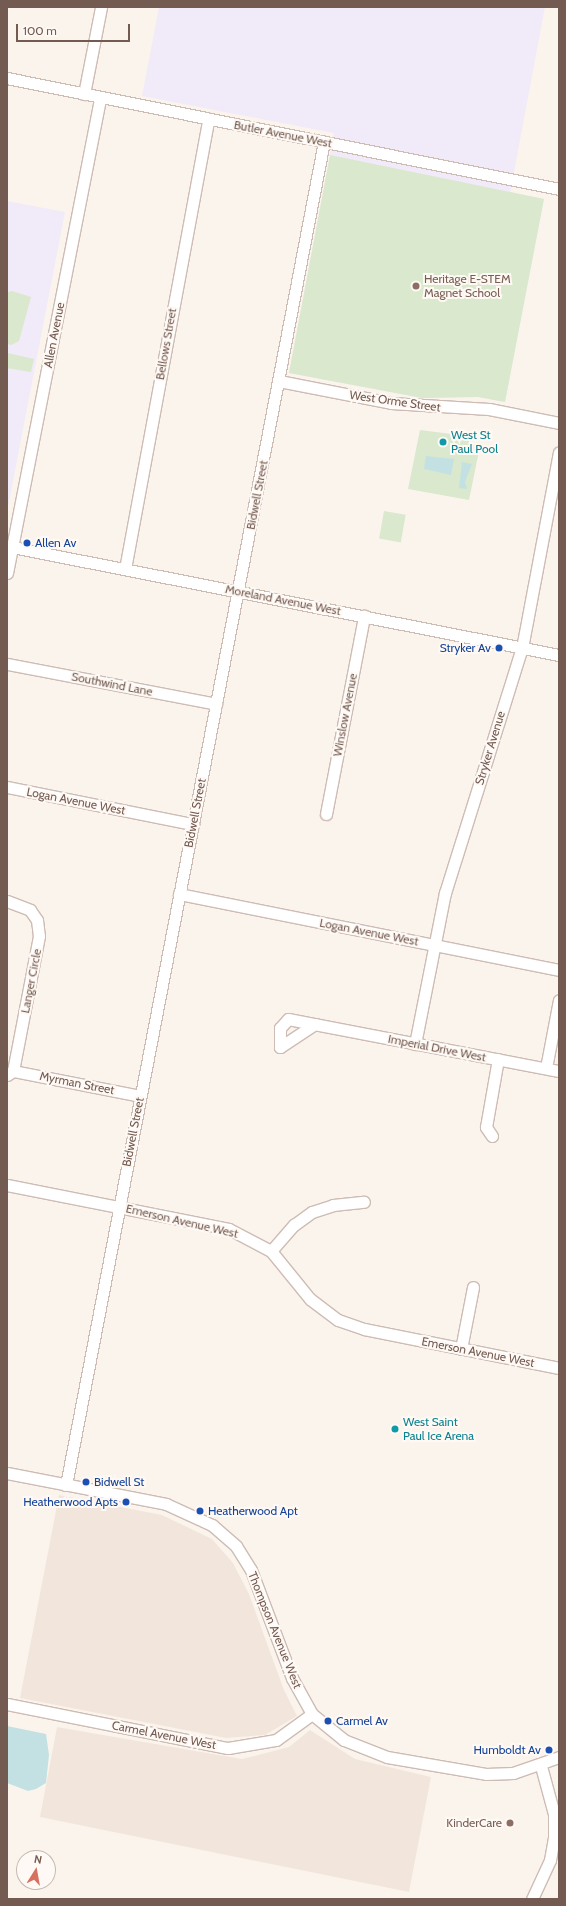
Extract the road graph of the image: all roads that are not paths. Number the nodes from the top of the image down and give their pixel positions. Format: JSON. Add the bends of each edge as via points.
{"nodes":[{"id":1,"x":101,"y":7,"type":"edge"},
{"id":2,"x":7,"y":78,"type":"edge"},
{"id":3,"x":84,"y":94,"type":"junction"},
{"id":4,"x":100,"y":97,"type":"junction"},
{"id":5,"x":208,"y":119,"type":"junction"},
{"id":6,"x":324,"y":142,"type":"junction"},
{"id":7,"x":559,"y":189,"type":"edge"},
{"id":8,"x":279,"y":381,"type":"junction"},
{"id":9,"x":559,"y":422,"type":"edge"},
{"id":10,"x":559,"y":452,"type":"edge"},
{"id":11,"x":10,"y":546,"type":"edge"},
{"id":12,"x":125,"y":569,"type":"junction"},
{"id":13,"x":7,"y":573,"type":"edge"},
{"id":14,"x":238,"y":592,"type":"junction"},
{"id":15,"x":364,"y":616,"type":"junction"},
{"id":16,"x":522,"y":648,"type":"junction"},
{"id":17,"x":559,"y":655,"type":"edge"},
{"id":18,"x":7,"y":664,"type":"edge"},
{"id":19,"x":216,"y":704,"type":"junction"},
{"id":20,"x":7,"y":787,"type":"edge"},
{"id":21,"x":326,"y":814,"type":"dead end"},
{"id":22,"x":193,"y":824,"type":"junction"},
{"id":23,"x":179,"y":894,"type":"junction"},
{"id":24,"x":7,"y":901,"type":"edge"},
{"id":25,"x":435,"y":945,"type":"junction"},
{"id":26,"x":559,"y":970,"type":"edge"},
{"id":27,"x":559,"y":1000,"type":"edge"},
{"id":28,"x":315,"y":1024,"type":"dead end"},
{"id":29,"x":416,"y":1044,"type":"junction"},
{"id":30,"x":498,"y":1059,"type":"junction"},
{"id":31,"x":546,"y":1068,"type":"junction"},
{"id":32,"x":559,"y":1071,"type":"edge"},
{"id":33,"x":10,"y":1073,"type":"edge"},
{"id":34,"x":140,"y":1096,"type":"junction"},
{"id":35,"x":492,"y":1136,"type":"dead end"},
{"id":36,"x":7,"y":1185,"type":"edge"},
{"id":37,"x":364,"y":1202,"type":"dead end"},
{"id":38,"x":119,"y":1206,"type":"junction"},
{"id":39,"x":271,"y":1252,"type":"junction"},
{"id":40,"x":473,"y":1287,"type":"dead end"},
{"id":41,"x":461,"y":1348,"type":"junction"},
{"id":42,"x":559,"y":1368,"type":"edge"},
{"id":43,"x":7,"y":1473,"type":"edge"},
{"id":44,"x":66,"y":1485,"type":"junction"},
{"id":45,"x":7,"y":1704,"type":"edge"},
{"id":46,"x":312,"y":1714,"type":"junction"},
{"id":47,"x":559,"y":1757,"type":"edge"},
{"id":48,"x":541,"y":1766,"type":"junction"},
{"id":49,"x":532,"y":1899,"type":"edge"}],
"edges":[{"from":1,"to":3,"type":"street"},
{"from":2,"to":3,"type":"street","name":"Butler Avenue West"},
{"from":3,"to":4,"type":"street","name":"Butler Avenue West"},
{"from":4,"to":5,"type":"street","name":"Butler Avenue West"},
{"from":4,"to":11,"type":"street","name":"Allen Avenue"},
{"from":5,"to":6,"type":"street","name":"Butler Avenue West"},
{"from":5,"to":12,"type":"street","name":"Bellows Street"},
{"from":6,"to":7,"type":"street","name":"Butler Avenue West"},
{"from":6,"to":8,"type":"street","name":"Bidwell Street"},
{"from":8,"to":9,"type":"street","name":"West Orme Street","via":[[391,403],[489,409]]},
{"from":8,"to":14,"type":"street","name":"Bidwell Street"},
{"from":10,"to":16,"type":"street","name":"Stryker Avenue"},
{"from":11,"to":12,"type":"street","name":"Moreland Avenue West"},
{"from":11,"to":13,"type":"street","name":"Allen Avenue"},
{"from":12,"to":14,"type":"street","name":"Moreland Avenue West"},
{"from":14,"to":15,"type":"street","name":"Moreland Avenue West"},
{"from":14,"to":19,"type":"street","name":"Bidwell Street"},
{"from":15,"to":16,"type":"street","name":"Moreland Avenue West"},
{"from":15,"to":21,"type":"street","name":"Winslow Avenue"},
{"from":16,"to":17,"type":"street","name":"Moreland Avenue West"},
{"from":16,"to":25,"type":"street","name":"Stryker Avenue","via":[[445,893]]},
{"from":18,"to":19,"type":"street","name":"Southwind Lane"},
{"from":19,"to":22,"type":"street","name":"Bidwell Street"},
{"from":20,"to":22,"type":"street","name":"Logan Avenue West"},
{"from":22,"to":23,"type":"street","name":"Bidwell Street"},
{"from":23,"to":25,"type":"street","name":"Logan Avenue West"},
{"from":23,"to":34,"type":"street","name":"Bidwell Street"},
{"from":24,"to":33,"type":"street","name":"Langer Circle","via":[[30,910],[37,920],[39,936]]},
{"from":25,"to":26,"type":"street","name":"Logan Avenue West"},
{"from":25,"to":29,"type":"street","name":"Stryker Avenue"},
{"from":27,"to":31,"type":"street"},
{"from":28,"to":29,"type":"street","name":"Imperial Drive West"},
{"from":29,"to":30,"type":"street","name":"Imperial Drive West"},
{"from":30,"to":31,"type":"street","name":"Imperial Drive West"},
{"from":30,"to":35,"type":"street","via":[[486,1127]]},
{"from":31,"to":32,"type":"street","name":"Imperial Drive West"},
{"from":33,"to":34,"type":"street","name":"Myrman Street"},
{"from":34,"to":38,"type":"street","name":"Bidwell Street"},
{"from":36,"to":38,"type":"street","name":"Emerson Avenue West"},
{"from":37,"to":39,"type":"street","via":[[333,1205],[312,1212],[294,1225]]},
{"from":38,"to":39,"type":"street","name":"Emerson Avenue West","via":[[229,1229]]},
{"from":38,"to":44,"type":"street","name":"Bidwell Street"},
{"from":39,"to":41,"type":"street","name":"Emerson Avenue West","via":[[310,1299],[338,1320],[364,1329]]},
{"from":40,"to":41,"type":"street"},
{"from":41,"to":42,"type":"street","name":"Emerson Avenue West"},
{"from":43,"to":44,"type":"street","name":"Thompson Avenue West"},
{"from":44,"to":46,"type":"street","name":"Thompson Avenue West","via":[[188,1512],[212,1525],[236,1546],[255,1579],[292,1678]]},
{"from":45,"to":46,"type":"street","name":"Carmel Avenue West","via":[[228,1748],[276,1740]]},
{"from":46,"to":48,"type":"street","name":"Thompson Avenue West","via":[[344,1740],[388,1757],[486,1774],[513,1773]]},
{"from":47,"to":48,"type":"street","name":"Thompson Avenue West"},
{"from":48,"to":49,"type":"street","via":[[554,1814],[554,1837],[550,1860]]}]}
